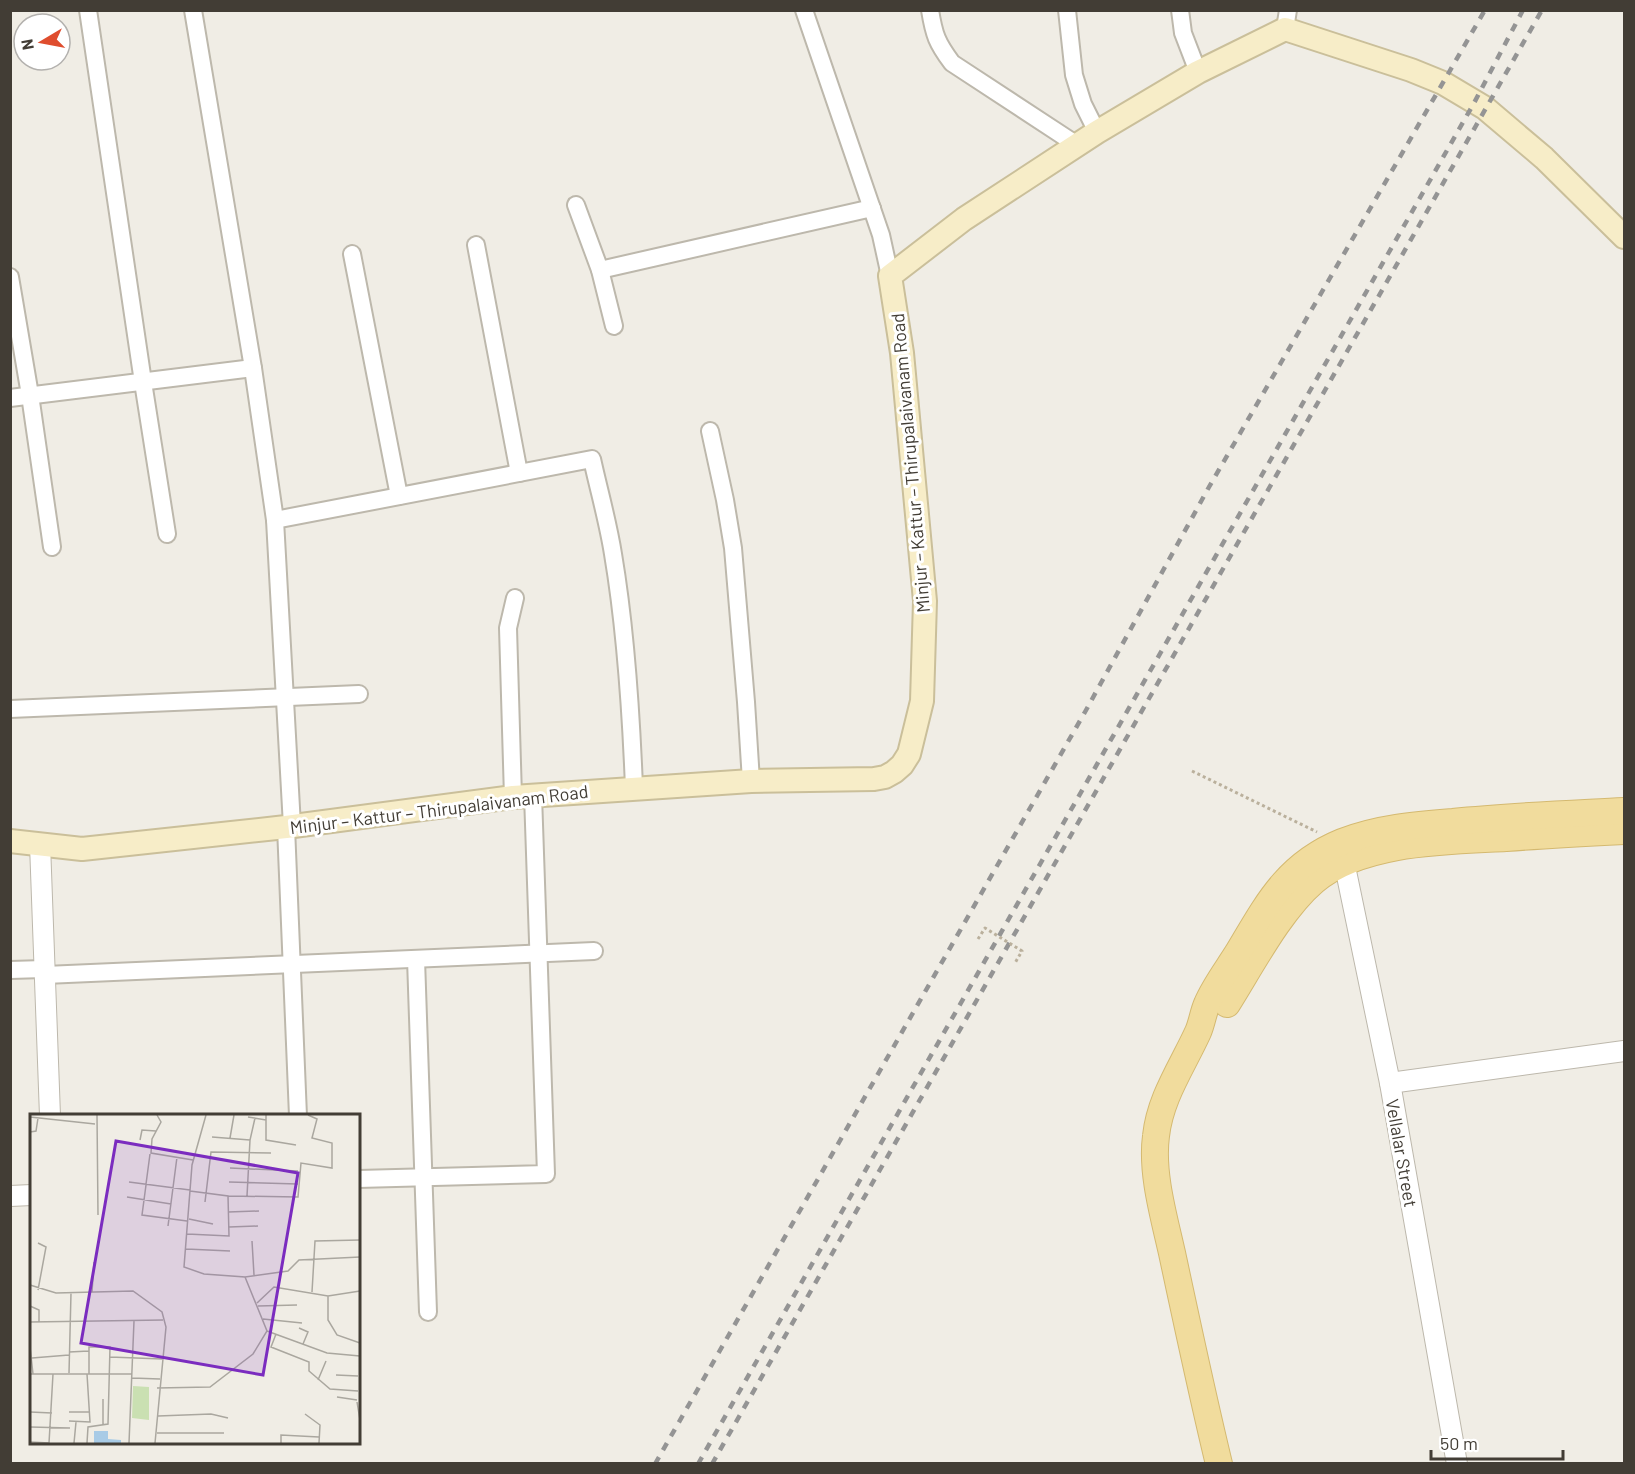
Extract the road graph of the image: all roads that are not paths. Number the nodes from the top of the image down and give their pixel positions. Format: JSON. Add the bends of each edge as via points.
{"nodes":[{"id":1,"x":88,"y":10,"type":"edge"},
{"id":2,"x":193,"y":10,"type":"edge"},
{"id":3,"x":804,"y":10,"type":"edge"},
{"id":4,"x":930,"y":10,"type":"edge"},
{"id":5,"x":1067,"y":10,"type":"edge"},
{"id":6,"x":1180,"y":10,"type":"edge"},
{"id":7,"x":1287,"y":20,"type":"edge"},
{"id":8,"x":1198,"y":72,"type":"junction"},
{"id":9,"x":1097,"y":132,"type":"junction"},
{"id":10,"x":1077,"y":146,"type":"junction"},
{"id":11,"x":576,"y":205,"type":"dead end"},
{"id":12,"x":872,"y":208,"type":"junction"},
{"id":13,"x":1624,"y":237,"type":"edge"},
{"id":14,"x":476,"y":244,"type":"dead end"},
{"id":15,"x":352,"y":254,"type":"dead end"},
{"id":16,"x":600,"y":270,"type":"junction"},
{"id":17,"x":890,"y":276,"type":"junction"},
{"id":18,"x":10,"y":277,"type":"edge"},
{"id":19,"x":614,"y":326,"type":"dead end"},
{"id":20,"x":253,"y":368,"type":"junction"},
{"id":21,"x":143,"y":382,"type":"junction"},
{"id":22,"x":30,"y":395,"type":"junction"},
{"id":23,"x":10,"y":399,"type":"edge"},
{"id":24,"x":710,"y":431,"type":"dead end"},
{"id":25,"x":519,"y":473,"type":"junction"},
{"id":26,"x":399,"y":496,"type":"junction"},
{"id":27,"x":275,"y":520,"type":"junction"},
{"id":28,"x":167,"y":534,"type":"dead end"},
{"id":29,"x":52,"y":548,"type":"dead end"},
{"id":30,"x":515,"y":597,"type":"dead end"},
{"id":31,"x":359,"y":694,"type":"dead end"},
{"id":32,"x":285,"y":697,"type":"junction"},
{"id":33,"x":10,"y":709,"type":"edge"},
{"id":34,"x":751,"y":781,"type":"junction"},
{"id":35,"x":634,"y":788,"type":"junction"},
{"id":36,"x":523,"y":796,"type":"junction"},
{"id":37,"x":1624,"y":812,"type":"edge"},
{"id":38,"x":289,"y":827,"type":"junction"},
{"id":39,"x":1624,"y":831,"type":"edge"},
{"id":40,"x":10,"y":842,"type":"edge"},
{"id":41,"x":40,"y":844,"type":"junction"},
{"id":42,"x":1342,"y":853,"type":"junction"},
{"id":43,"x":594,"y":951,"type":"dead end"},
{"id":44,"x":539,"y":953,"type":"junction"},
{"id":45,"x":416,"y":959,"type":"junction"},
{"id":46,"x":292,"y":965,"type":"junction"},
{"id":47,"x":10,"y":970,"type":"edge"},
{"id":48,"x":45,"y":972,"type":"junction"},
{"id":49,"x":1624,"y":1051,"type":"edge"},
{"id":50,"x":1390,"y":1083,"type":"junction"},
{"id":51,"x":50,"y":1114,"type":"edge"},
{"id":52,"x":298,"y":1114,"type":"edge"},
{"id":53,"x":424,"y":1177,"type":"junction"},
{"id":54,"x":360,"y":1179,"type":"edge"},
{"id":55,"x":30,"y":1194,"type":"edge"},
{"id":56,"x":10,"y":1196,"type":"edge"},
{"id":57,"x":428,"y":1312,"type":"dead end"},
{"id":58,"x":1213,"y":1463,"type":"edge"},
{"id":59,"x":1457,"y":1464,"type":"edge"}],
"edges":[{"from":1,"to":21,"type":"street"},
{"from":2,"to":20,"type":"street"},
{"from":3,"to":12,"type":"street"},
{"from":4,"to":10,"type":"street","via":[[934,34],[952,63]]},
{"from":5,"to":9,"type":"street","via":[[1074,75]]},
{"from":6,"to":8,"type":"street","via":[[1183,33]]},
{"from":7,"to":8,"type":"main road"},
{"from":7,"to":13,"type":"main road","via":[[1443,83],[1485,108],[1544,158]]},
{"from":8,"to":9,"type":"main road"},
{"from":9,"to":10,"type":"main road"},
{"from":10,"to":17,"type":"main road","via":[[964,219]]},
{"from":11,"to":16,"type":"street"},
{"from":12,"to":16,"type":"street"},
{"from":12,"to":17,"type":"street"},
{"from":14,"to":25,"type":"street"},
{"from":15,"to":26,"type":"street"},
{"from":16,"to":19,"type":"street"},
{"from":17,"to":34,"type":"main road","name":"Minjur – Kattur – Thirupalaivanam Road","via":[[902,353],[926,600],[922,701],[909,754],[894,772],[874,779]]},
{"from":18,"to":22,"type":"street"},
{"from":20,"to":21,"type":"street"},
{"from":20,"to":27,"type":"street"},
{"from":21,"to":22,"type":"street"},
{"from":21,"to":28,"type":"street"},
{"from":22,"to":23,"type":"street"},
{"from":22,"to":29,"type":"street"},
{"from":24,"to":34,"type":"street","via":[[733,548]]},
{"from":25,"to":26,"type":"street"},
{"from":25,"to":35,"type":"street","via":[[592,459],[613,553],[624,637]]},
{"from":26,"to":27,"type":"street"},
{"from":27,"to":32,"type":"street"},
{"from":30,"to":36,"type":"street","via":[[508,628]]},
{"from":31,"to":32,"type":"street"},
{"from":32,"to":33,"type":"street"},
{"from":32,"to":38,"type":"street"},
{"from":34,"to":35,"type":"main road","name":"Minjur – Kattur – Thirupalaivanam Road"},
{"from":35,"to":36,"type":"main road","name":"Minjur – Kattur – Thirupalaivanam Road"},
{"from":36,"to":38,"type":"main road","name":"Minjur – Kattur – Thirupalaivanam Road"},
{"from":36,"to":44,"type":"street"},
{"from":37,"to":42,"type":"main road","via":[[1394,828],[1359,836]]},
{"from":38,"to":41,"type":"main road","name":"Minjur – Kattur – Thirupalaivanam Road","via":[[82,849]]},
{"from":38,"to":46,"type":"street"},
{"from":39,"to":42,"type":"main road","via":[[1449,841],[1400,846],[1361,856]]},
{"from":40,"to":41,"type":"main road","name":"Minjur – Kattur – Thirupalaivanam Road"},
{"from":41,"to":48,"type":"street"},
{"from":42,"to":50,"type":"street","name":"Vellalar Street"},
{"from":42,"to":58,"type":"main road","via":[[1300,866],[1284,880],[1207,1004],[1160,1114],[1155,1138],[1156,1170]]},
{"from":43,"to":44,"type":"street"},
{"from":44,"to":45,"type":"street"},
{"from":44,"to":53,"type":"street","via":[[546,1173]]},
{"from":45,"to":46,"type":"street"},
{"from":45,"to":53,"type":"street"},
{"from":46,"to":48,"type":"street"},
{"from":46,"to":52,"type":"street"},
{"from":47,"to":48,"type":"street"},
{"from":48,"to":51,"type":"street"},
{"from":49,"to":50,"type":"street"},
{"from":50,"to":59,"type":"street","name":"Vellalar Street"},
{"from":53,"to":54,"type":"street"},
{"from":53,"to":57,"type":"street"},
{"from":55,"to":56,"type":"street"}]}
